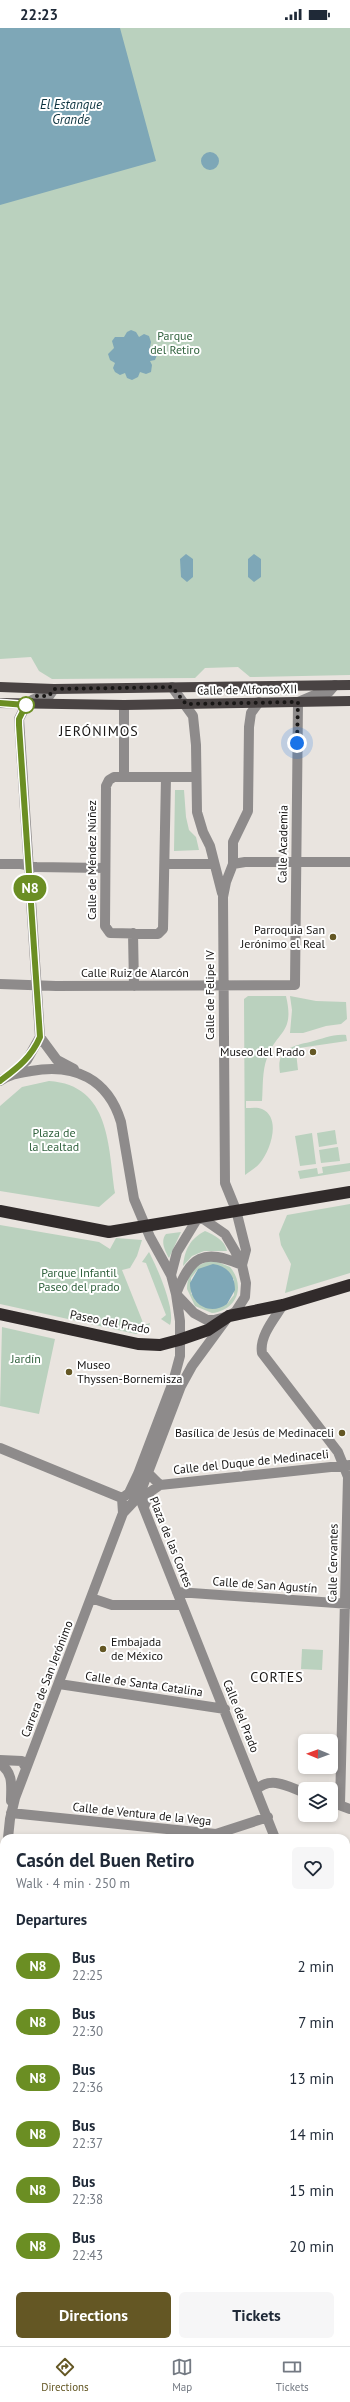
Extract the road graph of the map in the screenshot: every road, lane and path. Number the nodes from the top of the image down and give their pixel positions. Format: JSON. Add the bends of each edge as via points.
{"nodes":[{"id":1,"x":335,"y":685,"type":"junction"},
{"id":2,"x":350,"y":685,"type":"edge"},
{"id":3,"x":0,"y":687,"type":"edge"},
{"id":4,"x":172,"y":687,"type":"junction"},
{"id":5,"x":54,"y":689,"type":"junction"},
{"id":6,"x":350,"y":701,"type":"edge"},
{"id":7,"x":259,"y":702,"type":"junction"},
{"id":8,"x":298,"y":702,"type":"junction"},
{"id":9,"x":0,"y":703,"type":"edge"},
{"id":10,"x":186,"y":704,"type":"junction"},
{"id":11,"x":26,"y":705,"type":"junction"},
{"id":12,"x":124,"y":705,"type":"junction"},
{"id":13,"x":124,"y":777,"type":"junction"},
{"id":14,"x":166,"y":777,"type":"junction"},
{"id":15,"x":196,"y":777,"type":"junction"},
{"id":16,"x":350,"y":862,"type":"edge"},
{"id":17,"x":296,"y":863,"type":"junction"},
{"id":18,"x":0,"y":864,"type":"edge"},
{"id":19,"x":165,"y":864,"type":"junction"},
{"id":20,"x":214,"y":864,"type":"junction"},
{"id":21,"x":232,"y":864,"type":"junction"},
{"id":22,"x":28,"y":865,"type":"junction"},
{"id":23,"x":104,"y":868,"type":"junction"},
{"id":24,"x":223,"y":897,"type":"junction"},
{"id":25,"x":133,"y":933,"type":"junction"},
{"id":26,"x":0,"y":984,"type":"edge"},
{"id":27,"x":36,"y":984,"type":"junction"},
{"id":28,"x":223,"y":985,"type":"junction"},
{"id":29,"x":295,"y":985,"type":"joint"},
{"id":30,"x":134,"y":986,"type":"junction"},
{"id":31,"x":40,"y":1037,"type":"junction"},
{"id":32,"x":75,"y":1070,"type":"junction"},
{"id":33,"x":12,"y":1074,"type":"junction"},
{"id":34,"x":0,"y":1082,"type":"edge"},
{"id":35,"x":350,"y":1192,"type":"edge"},
{"id":36,"x":0,"y":1210,"type":"edge"},
{"id":37,"x":236,"y":1210,"type":"junction"},
{"id":38,"x":199,"y":1216,"type":"junction"},
{"id":39,"x":146,"y":1225,"type":"junction"},
{"id":40,"x":242,"y":1265,"type":"junction"},
{"id":41,"x":171,"y":1275,"type":"junction"},
{"id":42,"x":350,"y":1285,"type":"edge"},
{"id":43,"x":176,"y":1294,"type":"junction"},
{"id":44,"x":283,"y":1305,"type":"junction"},
{"id":45,"x":0,"y":1314,"type":"edge"},
{"id":46,"x":229,"y":1316,"type":"junction"},
{"id":47,"x":179,"y":1340,"type":"junction"},
{"id":48,"x":0,"y":1448,"type":"edge"},
{"id":49,"x":347,"y":1465,"type":"edge"},
{"id":50,"x":143,"y":1474,"type":"junction"},
{"id":51,"x":160,"y":1485,"type":"junction"},
{"id":52,"x":139,"y":1496,"type":"junction"},
{"id":53,"x":122,"y":1498,"type":"junction"},
{"id":54,"x":144,"y":1507,"type":"junction"},
{"id":55,"x":123,"y":1513,"type":"junction"},
{"id":56,"x":177,"y":1592,"type":"junction"},
{"id":57,"x":91,"y":1598,"type":"junction"},
{"id":58,"x":348,"y":1604,"type":"edge"},
{"id":59,"x":182,"y":1605,"type":"junction"},
{"id":60,"x":59,"y":1684,"type":"junction"},
{"id":61,"x":346,"y":1690,"type":"edge"},
{"id":62,"x":225,"y":1709,"type":"junction"},
{"id":63,"x":0,"y":1760,"type":"edge"},
{"id":64,"x":0,"y":1764,"type":"edge"},
{"id":65,"x":26,"y":1768,"type":"junction"},
{"id":66,"x":256,"y":1790,"type":"junction"},
{"id":67,"x":298,"y":1791,"type":"edge"},
{"id":68,"x":340,"y":1805,"type":"edge"},
{"id":69,"x":11,"y":1813,"type":"junction"},
{"id":70,"x":268,"y":1817,"type":"junction"},
{"id":71,"x":8,"y":1834,"type":"edge"},
{"id":72,"x":274,"y":1834,"type":"edge"}],
"edges":[{"from":1,"to":2,"type":"main road","name":"Calle de Alfonso XII"},
{"from":1,"to":4,"type":"main road","name":"Calle de Alfonso XII"},
{"from":1,"to":8,"type":"street","via":[[329,692],[319,693]]},
{"from":3,"to":5,"type":"main road","name":"Calle de Alfonso XII"},
{"from":4,"to":5,"type":"main road","name":"Calle de Alfonso XII"},
{"from":4,"to":10,"type":"street","name":"Calle de Felipe IV"},
{"from":5,"to":11,"type":"street","via":[[49,696],[36,696]]},
{"from":6,"to":8,"type":"main road","name":"Calle de Alfonso XII"},
{"from":7,"to":8,"type":"main road","name":"Calle de Alfonso XII"},
{"from":7,"to":10,"type":"main road","name":"Calle de Alfonso XII"},
{"from":7,"to":21,"type":"street","name":"Calle de Felipe IV","via":[[251,714],[249,727],[248,811],[234,842]]},
{"from":8,"to":17,"type":"street","name":"Calle Academia"},
{"from":9,"to":11,"type":"main road","name":"Calle de Alfonso XII"},
{"from":10,"to":12,"type":"main road","name":"Calle de Alfonso XII"},
{"from":10,"to":15,"type":"street","name":"Calle de Felipe IV","via":[[194,725]]},
{"from":11,"to":12,"type":"main road","name":"Calle de Alfonso XII"},
{"from":11,"to":22,"type":"street","via":[[19,719]]},
{"from":12,"to":13,"type":"street"},
{"from":13,"to":14,"type":"street","name":"Calle de Méndez Núñez"},
{"from":13,"to":23,"type":"street","name":"Calle de Méndez Núñez","via":[[114,777],[106,786]]},
{"from":14,"to":15,"type":"street","name":"Calle de Méndez Núñez"},
{"from":14,"to":19,"type":"street","name":"Calle de Méndez Núñez"},
{"from":15,"to":20,"type":"street","name":"Calle de Felipe IV","via":[[197,812]]},
{"from":16,"to":17,"type":"street"},
{"from":17,"to":21,"type":"street"},
{"from":17,"to":29,"type":"street","name":"Calle Academia"},
{"from":18,"to":22,"type":"street"},
{"from":19,"to":20,"type":"street"},
{"from":19,"to":25,"type":"street","name":"Calle de Méndez Núñez","via":[[164,929],[158,934]]},
{"from":20,"to":24,"type":"street","name":"Calle de Felipe IV"},
{"from":21,"to":24,"type":"street","name":"Calle de Felipe IV"},
{"from":22,"to":23,"type":"street"},
{"from":22,"to":27,"type":"street"},
{"from":23,"to":25,"type":"street","name":"Calle de Méndez Núñez","via":[[105,926],[110,933]]},
{"from":24,"to":28,"type":"street","name":"Calle de Felipe IV"},
{"from":25,"to":30,"type":"street"},
{"from":26,"to":27,"type":"street","name":"Calle Ruiz de Alarcón"},
{"from":27,"to":30,"type":"street","name":"Calle Ruiz de Alarcón"},
{"from":27,"to":31,"type":"street"},
{"from":28,"to":29,"type":"street","name":"Calle Ruiz de Alarcón"},
{"from":28,"to":30,"type":"street","name":"Calle Ruiz de Alarcón"},
{"from":28,"to":37,"type":"street","name":"Calle de Felipe IV","via":[[225,1183]]},
{"from":31,"to":32,"type":"street","via":[[57,1060]]},
{"from":31,"to":33,"type":"street","via":[[27,1060]]},
{"from":32,"to":33,"type":"street","via":[[40,1069]]},
{"from":32,"to":39,"type":"street","via":[[99,1085],[118,1112],[128,1152],[134,1199]]},
{"from":33,"to":34,"type":"street"},
{"from":35,"to":37,"type":"highway"},
{"from":36,"to":39,"type":"highway","via":[[105,1232]]},
{"from":37,"to":38,"type":"highway"},
{"from":37,"to":40,"type":"street","name":"Calle de Felipe IV","via":[[246,1250]]},
{"from":38,"to":39,"type":"highway"},
{"from":38,"to":40,"type":"street","via":[[225,1234]]},
{"from":38,"to":41,"type":"street","via":[[177,1252]]},
{"from":39,"to":41,"type":"street","via":[[150,1238]]},
{"from":40,"to":43,"type":"street","via":[[216,1256],[200,1258],[183,1275]]},
{"from":40,"to":46,"type":"street","via":[[246,1283],[245,1297]]},
{"from":41,"to":43,"type":"street","name":"Plaza de las Cortes"},
{"from":42,"to":44,"type":"highway","name":"Paseo del Prado"},
{"from":43,"to":46,"type":"street","via":[[194,1313],[207,1320]]},
{"from":43,"to":47,"type":"street","name":"Plaza de las Cortes","via":[[180,1321]]},
{"from":44,"to":46,"type":"highway","name":"Paseo del Prado"},
{"from":44,"to":49,"type":"street","name":"Calle Cervantes","via":[[266,1334],[261,1348],[262,1353]]},
{"from":45,"to":47,"type":"highway","name":"Paseo del Prado","via":[[142,1344],[160,1345]]},
{"from":46,"to":47,"type":"highway","name":"Paseo del Prado","via":[[208,1330]]},
{"from":46,"to":50,"type":"street","name":"Plaza de las Cortes","via":[[180,1386]]},
{"from":47,"to":50,"type":"street","name":"Plaza de las Cortes","via":[[178,1366]]},
{"from":48,"to":53,"type":"street"},
{"from":49,"to":51,"type":"street","name":"Calle del Duque de Medinaceli"},
{"from":49,"to":58,"type":"street","name":"Calle Cervantes"},
{"from":50,"to":51,"type":"street","name":"Calle del Duque de Medinaceli"},
{"from":50,"to":52,"type":"street","name":"Plaza de las Cortes","via":[[136,1486]]},
{"from":50,"to":53,"type":"street","name":"Plaza de las Cortes"},
{"from":51,"to":54,"type":"street","name":"Calle del Duque de Medinaceli","via":[[150,1492]]},
{"from":52,"to":54,"type":"street","name":"Plaza de las Cortes"},
{"from":52,"to":55,"type":"street","name":"Plaza de las Cortes"},
{"from":53,"to":55,"type":"street","name":"Plaza de las Cortes"},
{"from":54,"to":56,"type":"street","name":"Plaza de las Cortes"},
{"from":55,"to":57,"type":"street","name":"Plaza de las Cortes"},
{"from":56,"to":58,"type":"street","name":"Calle de San Agustín"},
{"from":56,"to":59,"type":"street","name":"Plaza de las Cortes"},
{"from":57,"to":59,"type":"street","name":"Plaza de las Cortes","via":[[112,1605]]},
{"from":57,"to":60,"type":"street","name":"Carrera de San Jerónimo"},
{"from":58,"to":61,"type":"street","name":"Calle Cervantes"},
{"from":59,"to":62,"type":"street","name":"Calle del Prado"},
{"from":60,"to":62,"type":"street","name":"Calle de Santa Catalina"},
{"from":60,"to":65,"type":"street","name":"Carrera de San Jerónimo"},
{"from":61,"to":68,"type":"street","name":"Calle Cervantes"},
{"from":62,"to":66,"type":"street","name":"Calle del Prado"},
{"from":63,"to":65,"type":"street","via":[[22,1761]]},
{"from":64,"to":69,"type":"street","via":[[11,1777]]},
{"from":65,"to":69,"type":"street","name":"Carrera de San Jerónimo"},
{"from":66,"to":67,"type":"street","via":[[263,1784],[273,1782]]},
{"from":66,"to":70,"type":"street","name":"Calle del Prado"},
{"from":69,"to":70,"type":"street","name":"Calle de Ventura de la Vega","via":[[216,1834]]},
{"from":69,"to":71,"type":"street","name":"Carrera de San Jerónimo"},
{"from":70,"to":72,"type":"street","name":"Calle del Prado"}]}
